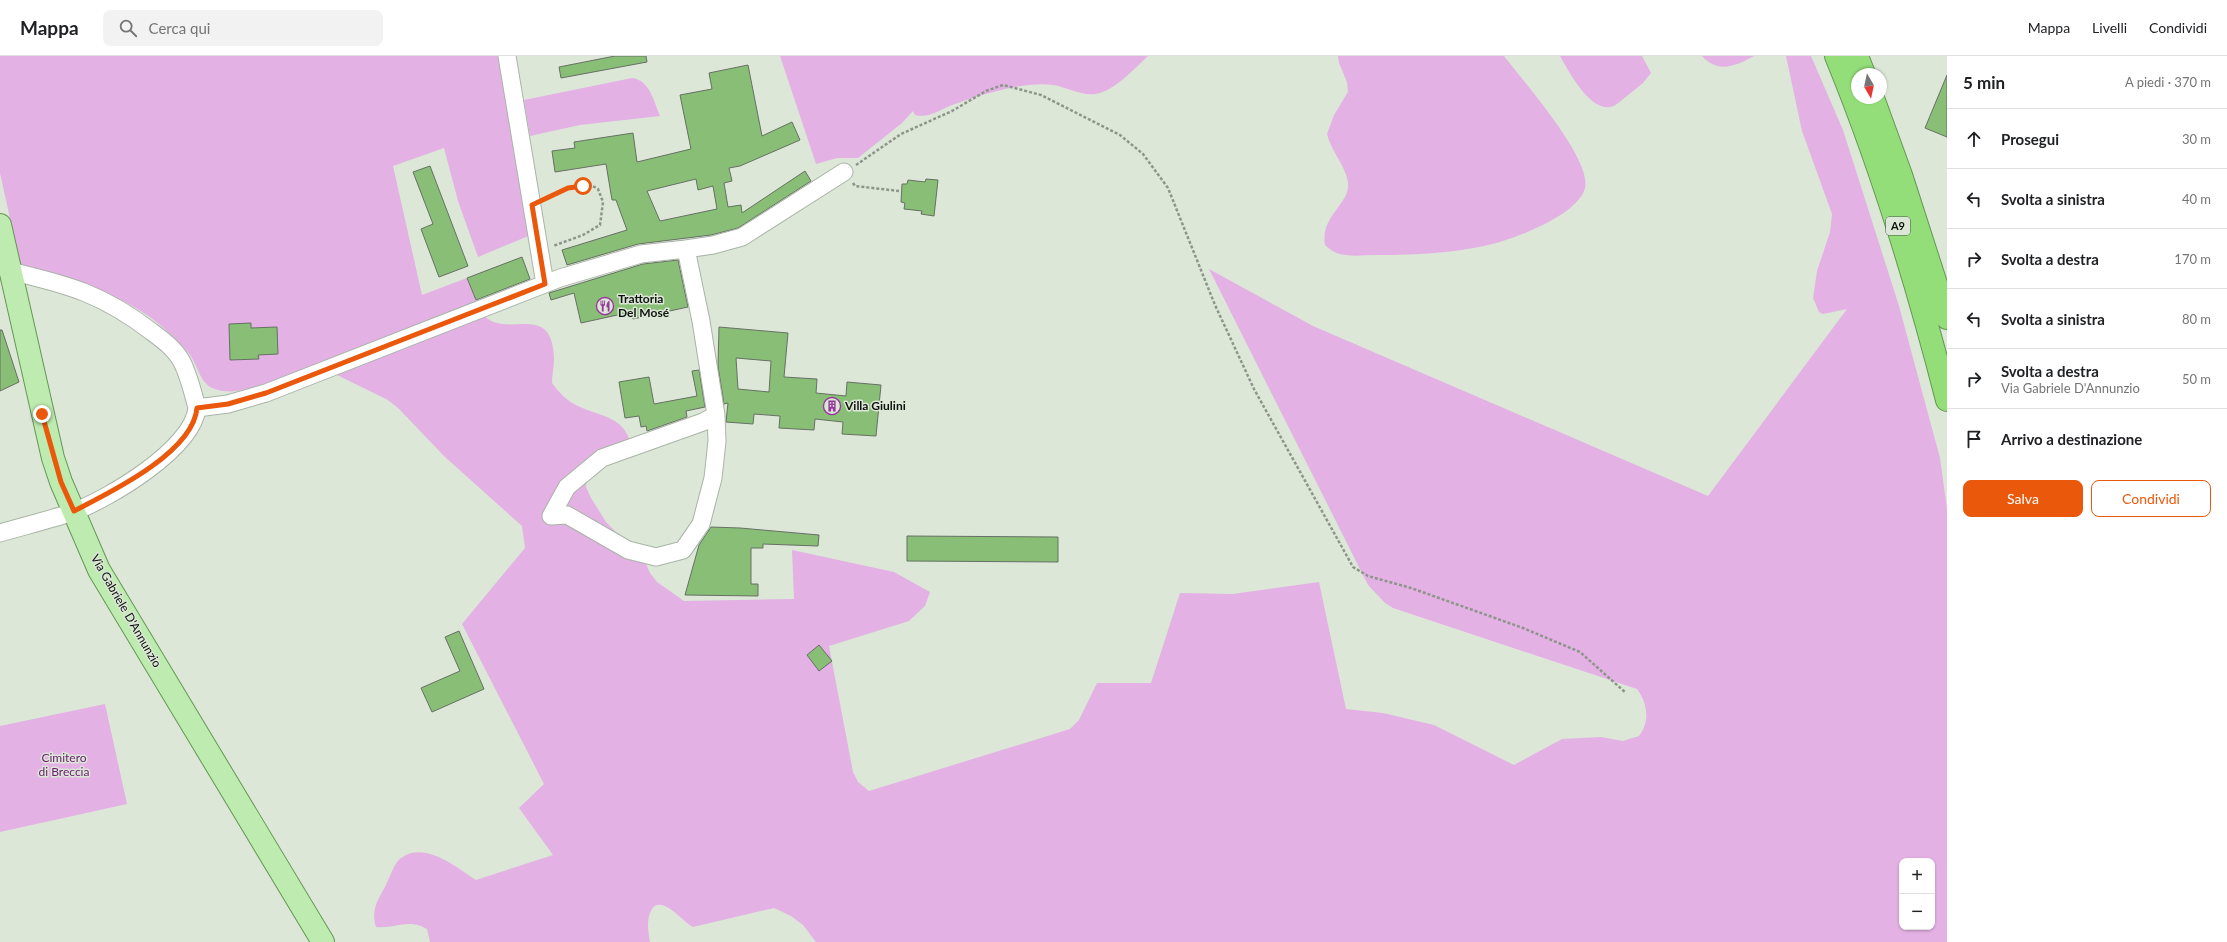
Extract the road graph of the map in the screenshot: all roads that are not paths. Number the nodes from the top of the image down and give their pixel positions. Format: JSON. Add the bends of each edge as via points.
{"nodes":[{"id":1,"x":507,"y":56,"type":"edge"},
{"id":2,"x":1836,"y":56,"type":"edge"},
{"id":3,"x":1857,"y":56,"type":"edge"},
{"id":4,"x":1862,"y":68,"type":"edge"},
{"id":5,"x":1875,"y":104,"type":"edge"},
{"id":6,"x":844,"y":172,"type":"road end"},
{"id":7,"x":0,"y":225,"type":"edge"},
{"id":8,"x":686,"y":249,"type":"junction"},
{"id":9,"x":6,"y":261,"type":"edge"},
{"id":10,"x":545,"y":284,"type":"junction"},
{"id":11,"x":1947,"y":318,"type":"edge"},
{"id":12,"x":1947,"y":400,"type":"edge"},
{"id":13,"x":197,"y":408,"type":"junction"},
{"id":14,"x":716,"y":415,"type":"junction"},
{"id":15,"x":74,"y":511,"type":"junction"},
{"id":16,"x":0,"y":534,"type":"edge"},
{"id":17,"x":323,"y":942,"type":"edge"}],
"edges":[{"from":1,"to":10,"type":"street"},
{"from":2,"to":12,"type":"highway","number":"A9","via":[[1888,192],[1927,321]]},
{"from":3,"to":4,"type":"highway"},
{"from":5,"to":11,"type":"highway","number":"A9"},
{"from":6,"to":8,"type":"street","via":[[742,237]]},
{"from":7,"to":9,"type":"main road","name":"Via Gabriele D'Annunzio"},
{"from":8,"to":10,"type":"street","via":[[627,258]]},
{"from":8,"to":14,"type":"street"},
{"from":9,"to":13,"type":"street","via":[[89,293],[131,315],[175,353],[188,377]]},
{"from":9,"to":15,"type":"main road","name":"Via Gabriele D'Annunzio","via":[[53,458]]},
{"from":10,"to":13,"type":"street","via":[[266,393],[228,404]]},
{"from":13,"to":15,"type":"street","via":[[197,415],[172,450],[122,487]]},
{"from":14,"to":14,"type":"street","via":[[717,441],[713,478],[701,524],[683,550],[656,557],[628,550],[567,515],[550,516],[567,487],[602,458]]},
{"from":15,"to":16,"type":"street"},
{"from":15,"to":17,"type":"main road","name":"Via Gabriele D'Annunzio","via":[[99,570]]}]}
